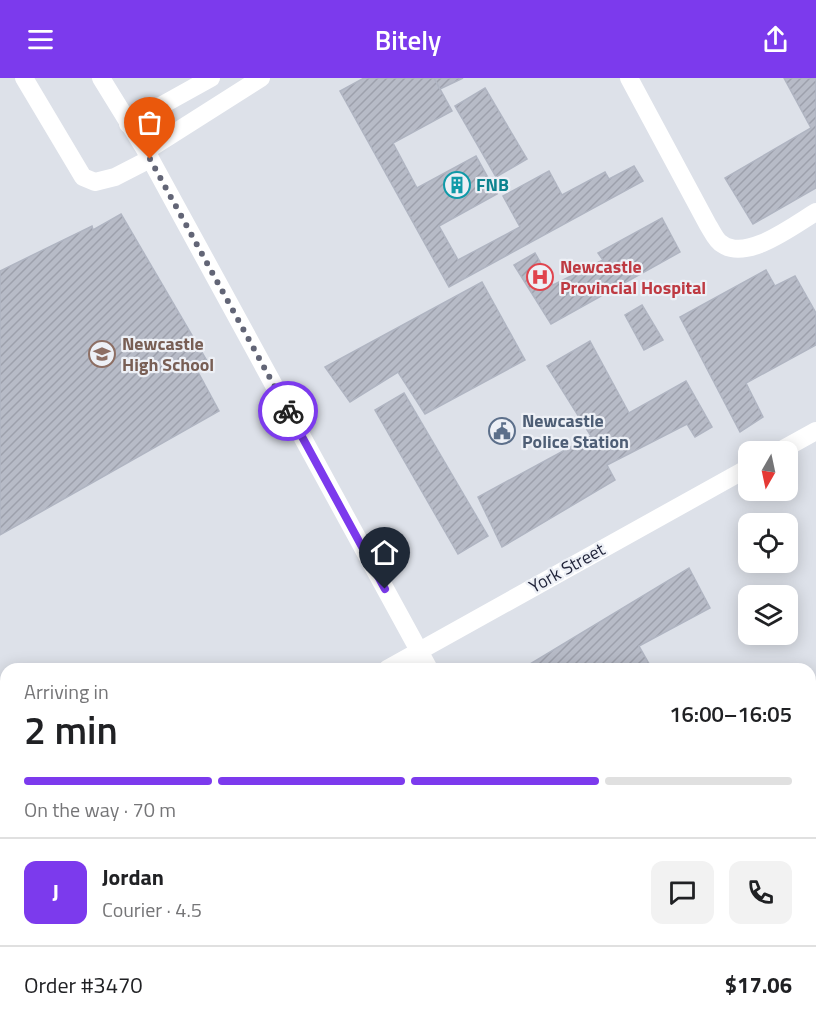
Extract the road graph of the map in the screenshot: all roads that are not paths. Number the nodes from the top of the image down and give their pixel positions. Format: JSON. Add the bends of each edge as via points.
{"nodes":[{"id":1,"x":24,"y":78,"type":"edge"},
{"id":2,"x":101,"y":78,"type":"edge"},
{"id":3,"x":211,"y":78,"type":"edge"},
{"id":4,"x":261,"y":78,"type":"edge"},
{"id":5,"x":629,"y":78,"type":"edge"},
{"id":6,"x":128,"y":124,"type":"junction"},
{"id":7,"x":148,"y":155,"type":"junction"},
{"id":8,"x":816,"y":212,"type":"edge"},
{"id":9,"x":816,"y":431,"type":"edge"},
{"id":10,"x":798,"y":441,"type":"edge"},
{"id":11,"x":738,"y":474,"type":"edge"},
{"id":12,"x":419,"y":651,"type":"junction"},
{"id":13,"x":398,"y":663,"type":"edge"},
{"id":14,"x":426,"y":663,"type":"edge"}],
"edges":[{"from":1,"to":7,"type":"street","via":[[83,177],[95,182],[116,177]]},
{"from":2,"to":6,"type":"street"},
{"from":3,"to":6,"type":"street"},
{"from":4,"to":7,"type":"street"},
{"from":5,"to":8,"type":"street","via":[[721,244],[738,250],[753,248]]},
{"from":6,"to":7,"type":"street"},
{"from":7,"to":12,"type":"street"},
{"from":9,"to":10,"type":"street"},
{"from":11,"to":12,"type":"street","name":"York Street"},
{"from":12,"to":13,"type":"street","name":"York Street"},
{"from":12,"to":14,"type":"street"}]}
